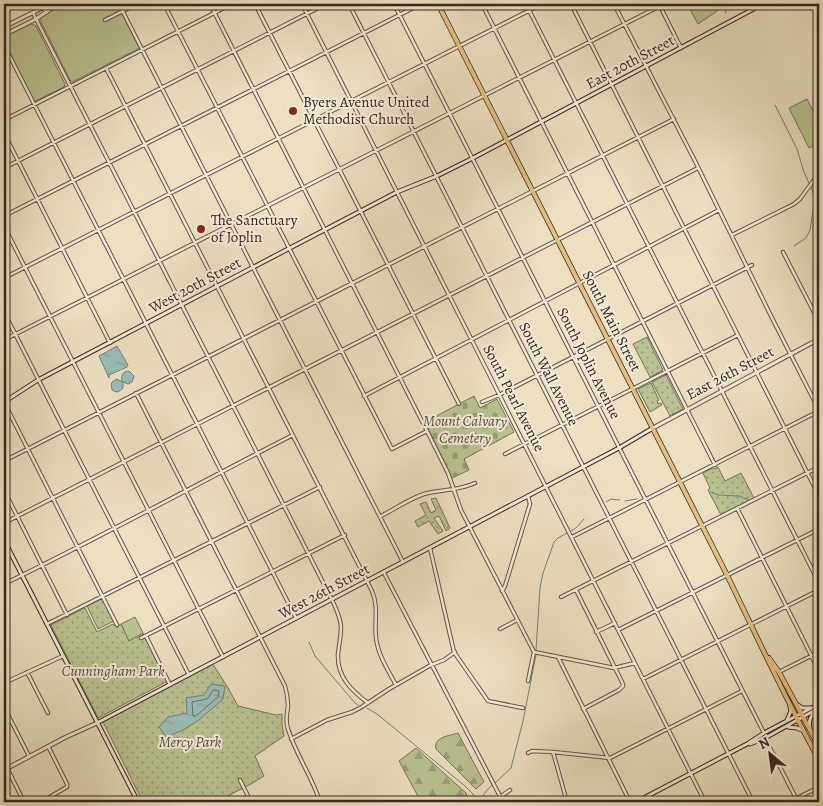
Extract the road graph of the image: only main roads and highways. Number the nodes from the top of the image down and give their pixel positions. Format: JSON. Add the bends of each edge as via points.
{"nodes":[{"id":1,"x":50,"y":4,"type":"edge"},
{"id":2,"x":58,"y":4,"type":"edge"},
{"id":3,"x":438,"y":4,"type":"edge"},
{"id":4,"x":763,"y":4,"type":"edge"},
{"id":5,"x":818,"y":4,"type":"edge"},
{"id":6,"x":42,"y":6,"type":"edge"},
{"id":7,"x":819,"y":8,"type":"edge"},
{"id":8,"x":18,"y":20,"type":"junction"},
{"id":9,"x":22,"y":26,"type":"junction"},
{"id":10,"x":4,"y":27,"type":"edge"},
{"id":11,"x":4,"y":35,"type":"edge"},
{"id":12,"x":507,"y":139,"type":"junction"},
{"id":13,"x":819,"y":339,"type":"edge"},
{"id":14,"x":4,"y":401,"type":"edge"},
{"id":15,"x":653,"y":428,"type":"junction"},
{"id":16,"x":4,"y":540,"type":"edge"},
{"id":17,"x":764,"y":650,"type":"junction"},
{"id":18,"x":795,"y":703,"type":"junction"},
{"id":19,"x":819,"y":704,"type":"edge"},
{"id":20,"x":790,"y":706,"type":"junction"},
{"id":21,"x":811,"y":708,"type":"junction"},
{"id":22,"x":818,"y":709,"type":"edge"},
{"id":23,"x":802,"y":715,"type":"junction"},
{"id":24,"x":797,"y":718,"type":"junction"},
{"id":25,"x":97,"y":722,"type":"junction"},
{"id":26,"x":785,"y":722,"type":"junction"},
{"id":27,"x":783,"y":729,"type":"junction"},
{"id":28,"x":810,"y":731,"type":"junction"},
{"id":29,"x":804,"y":732,"type":"junction"},
{"id":30,"x":747,"y":744,"type":"junction"},
{"id":31,"x":819,"y":747,"type":"edge"},
{"id":32,"x":819,"y":760,"type":"edge"},
{"id":33,"x":6,"y":769,"type":"edge"},
{"id":34,"x":138,"y":802,"type":"edge"},
{"id":35,"x":636,"y":802,"type":"edge"}],
"edges":[{"from":1,"to":6,"type":"main road"},
{"from":2,"to":9,"type":"main road"},
{"from":3,"to":12,"type":"main road","name":"South Main Street"},
{"from":4,"to":12,"type":"main road","name":"East 20th Street"},
{"from":5,"to":7,"type":"main road"},
{"from":6,"to":8,"type":"main road"},
{"from":8,"to":9,"type":"main road"},
{"from":8,"to":10,"type":"main road"},
{"from":9,"to":11,"type":"main road"},
{"from":12,"to":14,"type":"main road","name":"West 20th Street","via":[[437,176],[397,192],[38,380]]},
{"from":12,"to":15,"type":"main road","name":"South Main Street"},
{"from":13,"to":15,"type":"main road","name":"East 26th Street"},
{"from":15,"to":17,"type":"main road","name":"South Main Street"},
{"from":15,"to":25,"type":"main road","name":"West 26th Street"},
{"from":16,"to":25,"type":"main road"},
{"from":17,"to":18,"type":"main road","name":"South Main Street"},
{"from":17,"to":20,"type":"main road","name":"South Main Street"},
{"from":18,"to":21,"type":"main road"},
{"from":18,"to":23,"type":"main road","name":"South Main Street"},
{"from":19,"to":21,"type":"main road"},
{"from":20,"to":24,"type":"main road","name":"South Main Street"},
{"from":20,"to":26,"type":"main road","via":[[791,712]]},
{"from":21,"to":23,"type":"main road"},
{"from":22,"to":23,"type":"main road"},
{"from":22,"to":28,"type":"main road","via":[[811,717]]},
{"from":23,"to":24,"type":"main road"},
{"from":23,"to":28,"type":"main road","name":"South Main Street"},
{"from":24,"to":26,"type":"main road"},
{"from":24,"to":27,"type":"main road"},
{"from":24,"to":29,"type":"main road","name":"South Main Street"},
{"from":25,"to":33,"type":"main road","name":"West 26th Street"},
{"from":25,"to":34,"type":"main road"},
{"from":26,"to":30,"type":"main road"},
{"from":27,"to":29,"type":"main road","via":[[790,727]]},
{"from":27,"to":30,"type":"main road"},
{"from":28,"to":31,"type":"main road","name":"South Main Street"},
{"from":29,"to":32,"type":"main road","name":"South Main Street"},
{"from":30,"to":35,"type":"main road"}]}
